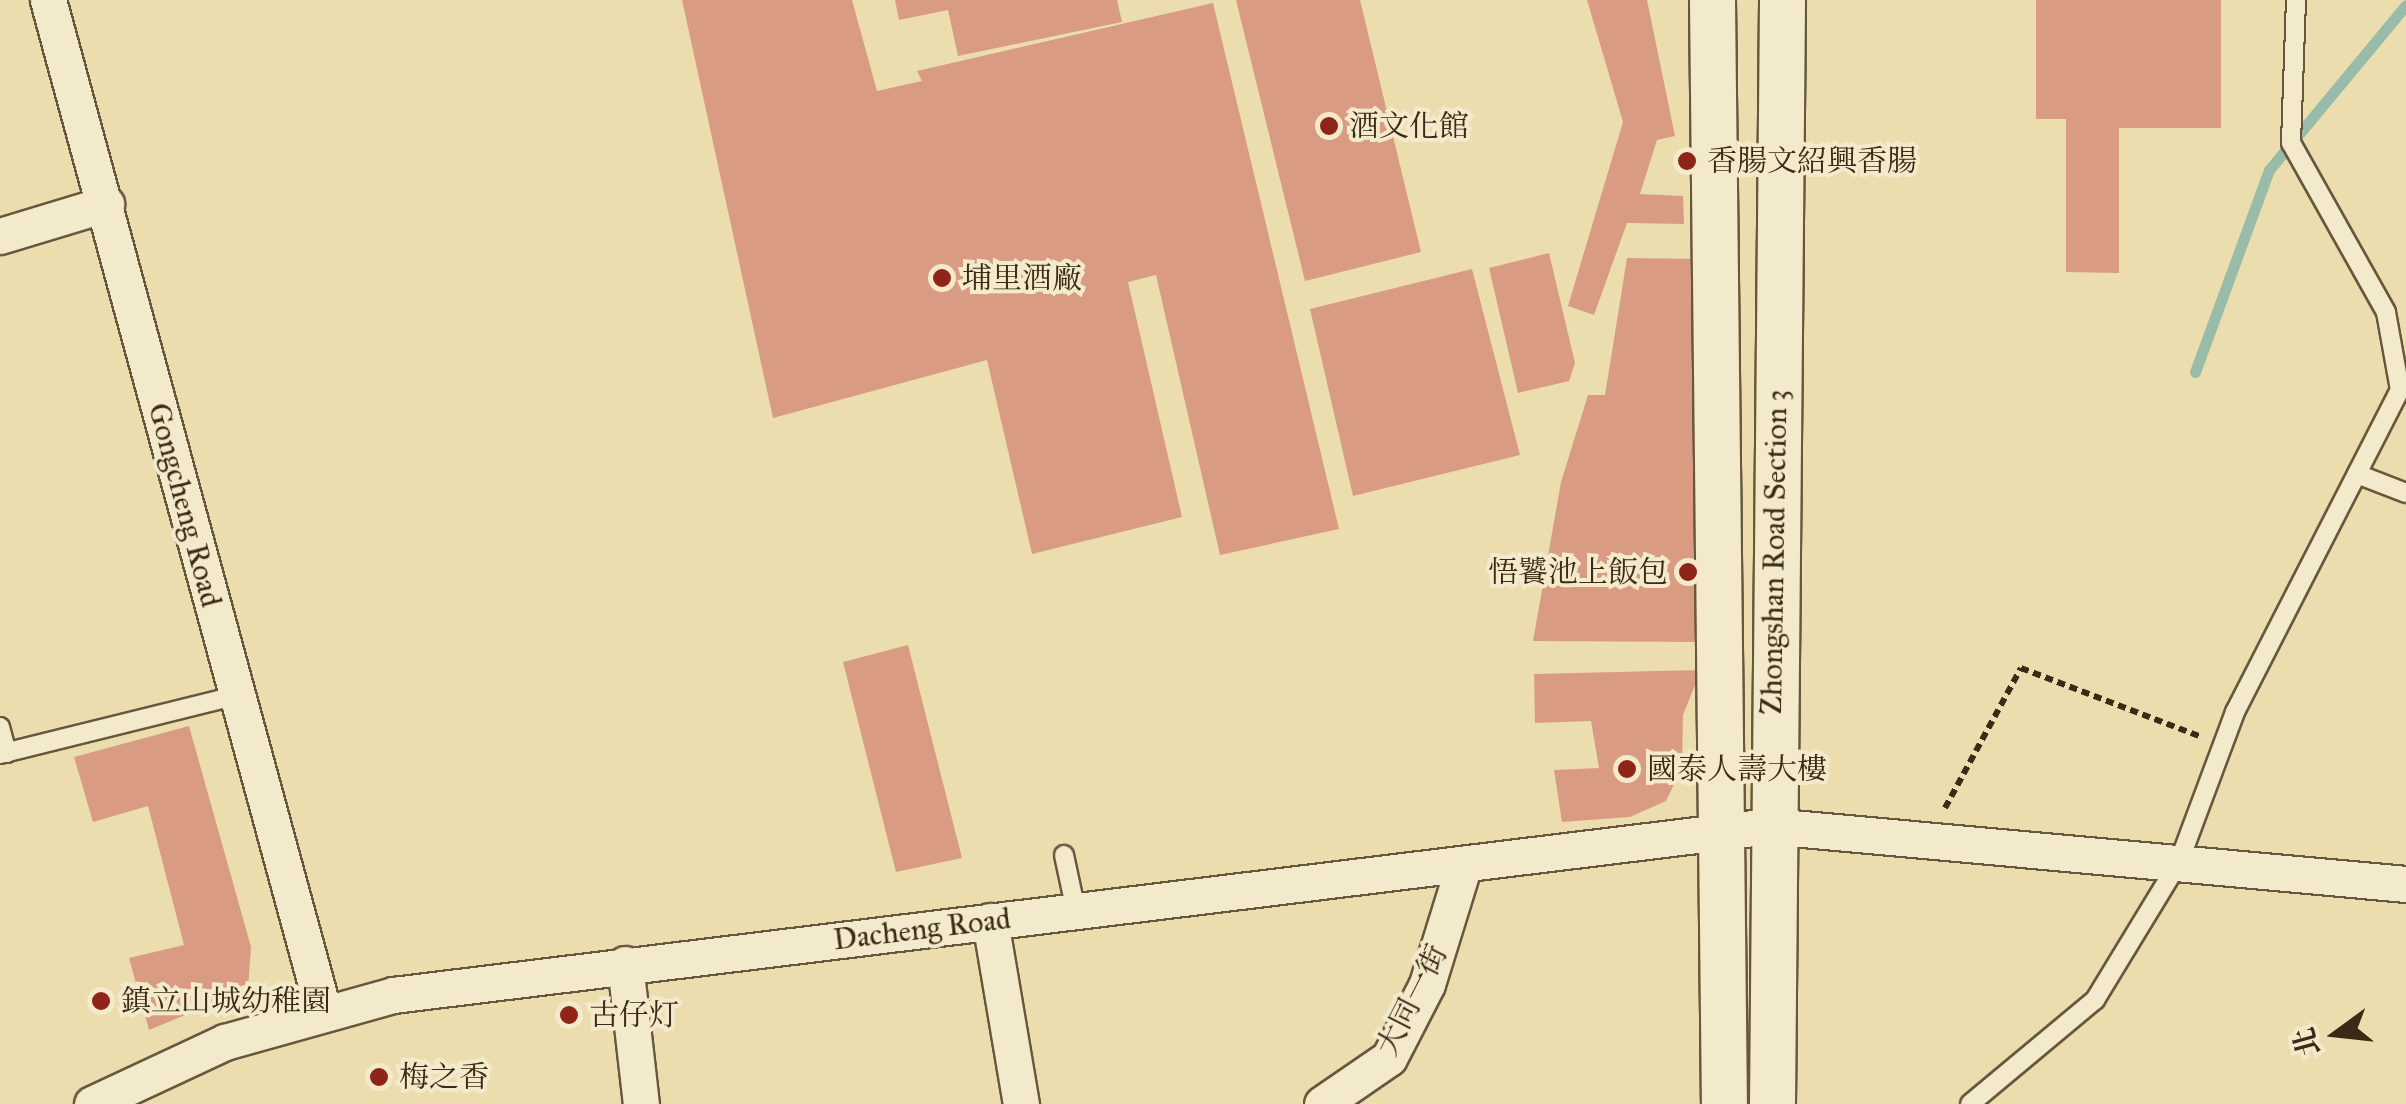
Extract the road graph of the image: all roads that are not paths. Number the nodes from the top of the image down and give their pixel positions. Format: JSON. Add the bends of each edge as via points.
{"nodes":[{"id":1,"x":48,"y":0,"type":"edge"},
{"id":2,"x":1712,"y":0,"type":"edge"},
{"id":3,"x":1782,"y":0,"type":"edge"},
{"id":4,"x":2296,"y":0,"type":"edge"},
{"id":5,"x":106,"y":204,"type":"junction"},
{"id":6,"x":0,"y":236,"type":"edge"},
{"id":7,"x":2356,"y":474,"type":"junction"},
{"id":8,"x":2406,"y":493,"type":"edge"},
{"id":9,"x":235,"y":696,"type":"junction"},
{"id":10,"x":0,"y":727,"type":"edge"},
{"id":11,"x":3,"y":754,"type":"edge"},
{"id":12,"x":1770,"y":826,"type":"junction"},
{"id":13,"x":1724,"y":834,"type":"junction"},
{"id":14,"x":1064,"y":854,"type":"dead end"},
{"id":15,"x":2179,"y":862,"type":"junction"},
{"id":16,"x":1463,"y":868,"type":"junction"},
{"id":17,"x":2406,"y":884,"type":"edge"},
{"id":18,"x":1076,"y":911,"type":"junction"},
{"id":19,"x":990,"y":921,"type":"junction"},
{"id":20,"x":625,"y":964,"type":"junction"},
{"id":21,"x":323,"y":1010,"type":"junction"},
{"id":22,"x":92,"y":1104,"type":"edge"},
{"id":23,"x":641,"y":1104,"type":"edge"},
{"id":24,"x":1020,"y":1104,"type":"edge"},
{"id":25,"x":1322,"y":1104,"type":"edge"},
{"id":26,"x":1724,"y":1104,"type":"edge"},
{"id":27,"x":1772,"y":1104,"type":"edge"},
{"id":28,"x":1970,"y":1104,"type":"edge"}],
"edges":[{"from":1,"to":5,"type":"street","name":"Gongcheng Road"},
{"from":2,"to":13,"type":"street","name":"Zhongshan Road Section 3"},
{"from":3,"to":12,"type":"street","name":"Zhongshan Road Section 3"},
{"from":4,"to":7,"type":"lane","via":[[2291,143],[2386,312],[2400,390]]},
{"from":5,"to":6,"type":"street"},
{"from":5,"to":9,"type":"street","name":"Gongcheng Road"},
{"from":7,"to":8,"type":"lane"},
{"from":7,"to":15,"type":"lane","via":[[2223,746]]},
{"from":9,"to":11,"type":"lane"},
{"from":9,"to":21,"type":"street","name":"Gongcheng Road"},
{"from":10,"to":11,"type":"lane"},
{"from":12,"to":13,"type":"street","name":"Dacheng Road"},
{"from":12,"to":15,"type":"street","name":"Dacheng Road"},
{"from":12,"to":27,"type":"street","name":"Zhongshan Road Section 3"},
{"from":13,"to":16,"type":"street","name":"Dacheng Road"},
{"from":13,"to":26,"type":"street","name":"Zhongshan Road Section 3"},
{"from":14,"to":18,"type":"lane"},
{"from":15,"to":17,"type":"street","name":"Dacheng Road"},
{"from":15,"to":28,"type":"lane","via":[[2095,1000]]},
{"from":16,"to":18,"type":"street","name":"Dacheng Road"},
{"from":16,"to":25,"type":"street","name":"大同一街","via":[[1426,984],[1389,1058]]},
{"from":18,"to":19,"type":"street","name":"Dacheng Road"},
{"from":19,"to":20,"type":"street","name":"Dacheng Road"},
{"from":19,"to":24,"type":"street"},
{"from":20,"to":21,"type":"street","name":"Dacheng Road"},
{"from":20,"to":23,"type":"street"},
{"from":21,"to":22,"type":"street","name":"Dacheng Road","via":[[225,1042]]}]}
